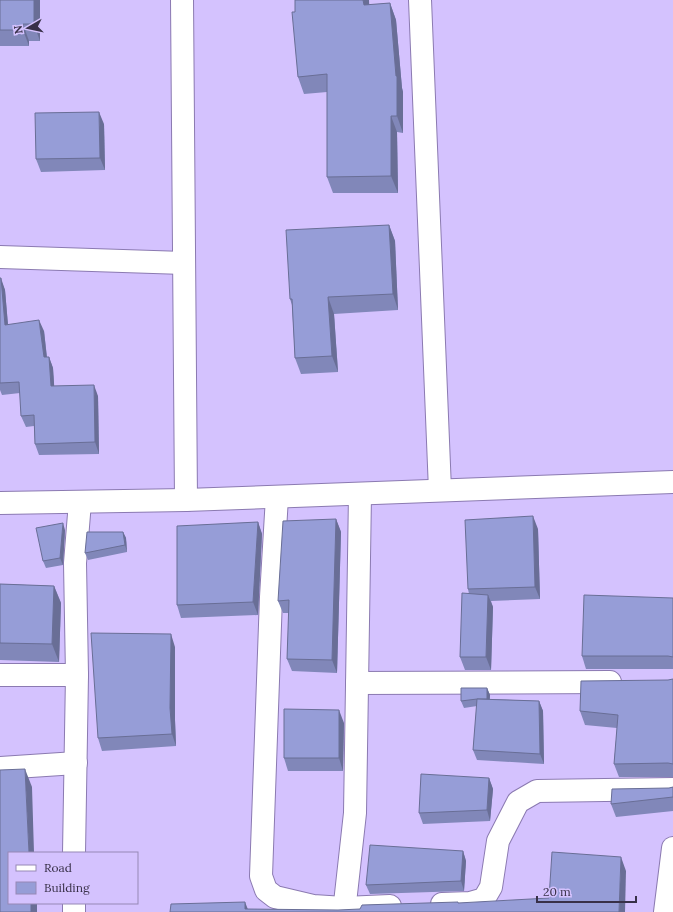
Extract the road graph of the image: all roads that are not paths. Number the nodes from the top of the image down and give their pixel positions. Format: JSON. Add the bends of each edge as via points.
{"nodes":[{"id":1,"x":182,"y":0,"type":"edge"},
{"id":2,"x":420,"y":0,"type":"edge"},
{"id":3,"x":0,"y":257,"type":"edge"},
{"id":4,"x":184,"y":263,"type":"junction"},
{"id":5,"x":673,"y":482,"type":"edge"},
{"id":6,"x":440,"y":490,"type":"junction"},
{"id":7,"x":360,"y":494,"type":"junction"},
{"id":8,"x":277,"y":497,"type":"junction"},
{"id":9,"x":186,"y":500,"type":"junction"},
{"id":10,"x":80,"y":502,"type":"junction"},
{"id":11,"x":0,"y":503,"type":"edge"},
{"id":12,"x":0,"y":675,"type":"edge"},
{"id":13,"x":77,"y":675,"type":"junction"},
{"id":14,"x":626,"y":682,"type":"edge"},
{"id":15,"x":358,"y":683,"type":"junction"},
{"id":16,"x":76,"y":763,"type":"junction"},
{"id":17,"x":0,"y":768,"type":"edge"},
{"id":18,"x":673,"y":789,"type":"edge"},
{"id":19,"x":673,"y":848,"type":"edge"},
{"id":20,"x":74,"y":852,"type":"edge"},
{"id":21,"x":344,"y":910,"type":"edge"},
{"id":22,"x":666,"y":912,"type":"edge"}],
"edges":[{"from":1,"to":4,"type":"street"},
{"from":2,"to":6,"type":"street"},
{"from":3,"to":4,"type":"street"},
{"from":4,"to":9,"type":"street"},
{"from":5,"to":6,"type":"street"},
{"from":6,"to":7,"type":"street"},
{"from":7,"to":8,"type":"street"},
{"from":7,"to":15,"type":"street"},
{"from":8,"to":9,"type":"street"},
{"from":8,"to":21,"type":"street","via":[[261,876],[266,890],[275,897]]},
{"from":9,"to":10,"type":"street"},
{"from":10,"to":11,"type":"street"},
{"from":10,"to":13,"type":"street","via":[[75,563]]},
{"from":12,"to":13,"type":"street"},
{"from":13,"to":16,"type":"street"},
{"from":14,"to":15,"type":"street"},
{"from":15,"to":21,"type":"street","via":[[355,813]]},
{"from":16,"to":17,"type":"street"},
{"from":16,"to":20,"type":"street"},
{"from":18,"to":21,"type":"street","via":[[537,791],[518,802],[498,841],[491,887],[484,899],[470,903]]},
{"from":19,"to":22,"type":"street"}]}
